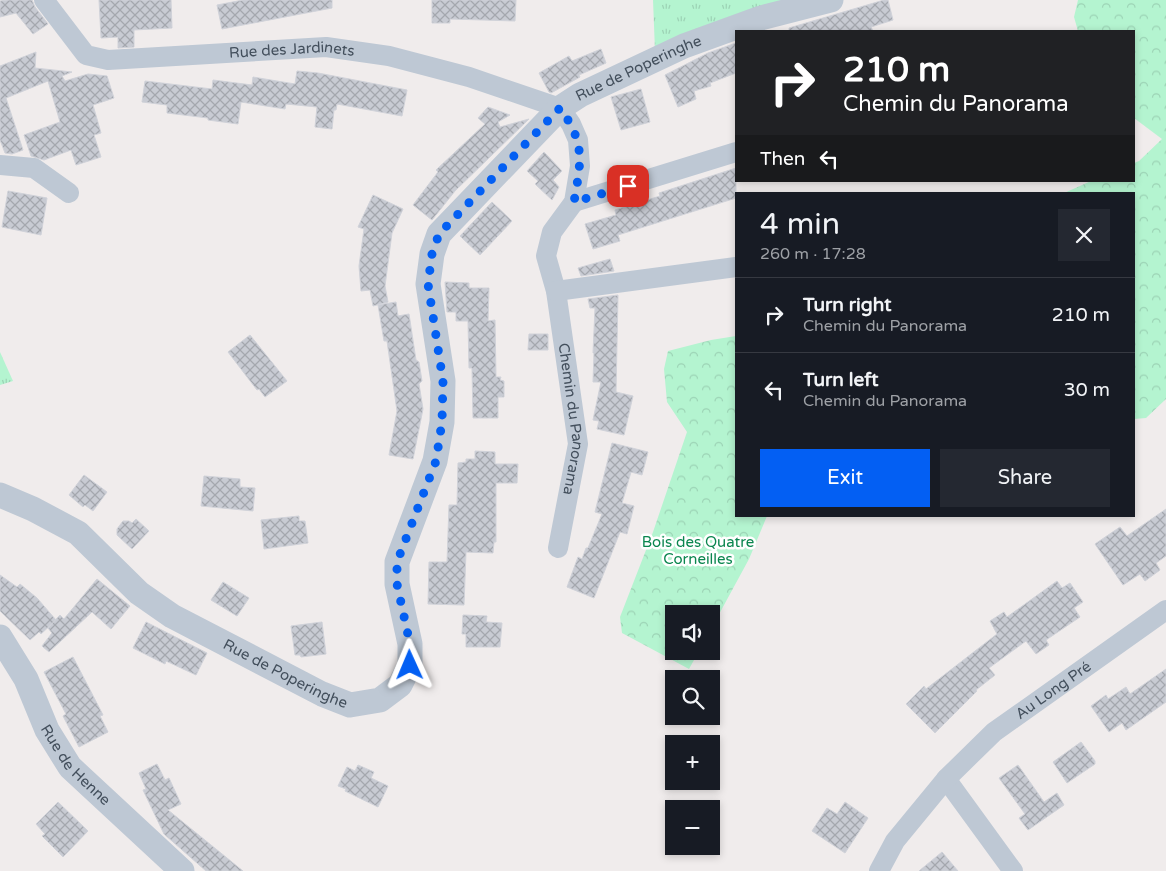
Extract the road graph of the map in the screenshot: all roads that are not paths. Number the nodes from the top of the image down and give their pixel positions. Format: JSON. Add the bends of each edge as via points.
{"nodes":[{"id":1,"x":44,"y":0,"type":"edge"},
{"id":2,"x":831,"y":0,"type":"edge"},
{"id":3,"x":560,"y":108,"type":"junction"},
{"id":4,"x":735,"y":152,"type":"edge"},
{"id":5,"x":0,"y":165,"type":"edge"},
{"id":6,"x":69,"y":193,"type":"dead end"},
{"id":7,"x":574,"y":202,"type":"junction"},
{"id":8,"x":735,"y":266,"type":"edge"},
{"id":9,"x":556,"y":291,"type":"junction"},
{"id":10,"x":0,"y":495,"type":"edge"},
{"id":11,"x":558,"y":548,"type":"dead end"},
{"id":12,"x":1166,"y":610,"type":"edge"},
{"id":13,"x":0,"y":637,"type":"edge"},
{"id":14,"x":946,"y":779,"type":"junction"},
{"id":15,"x":182,"y":871,"type":"edge"},
{"id":16,"x":879,"y":871,"type":"edge"},
{"id":17,"x":1013,"y":871,"type":"edge"}],
"edges":[{"from":1,"to":3,"type":"street","name":"Rue des Jardinets","via":[[86,55],[108,60],[326,47],[389,56]]},
{"from":2,"to":3,"type":"street","name":"Rue de Poperinghe","via":[[761,18],[684,46],[580,95]]},
{"from":3,"to":7,"type":"street","name":"Chemin du Panorama","via":[[571,124],[580,153]]},
{"from":3,"to":10,"type":"street","name":"Rue de Poperinghe","via":[[439,234],[432,254],[428,284],[443,381],[442,422],[436,461],[397,562],[397,584],[410,644],[410,665],[400,684],[380,700],[350,705],[322,694],[172,616],[139,593],[78,533]]},
{"from":4,"to":7,"type":"street"},
{"from":5,"to":6,"type":"street","via":[[34,168]]},
{"from":7,"to":9,"type":"street","name":"Chemin du Panorama","via":[[552,232],[546,256]]},
{"from":8,"to":9,"type":"street"},
{"from":9,"to":11,"type":"street","name":"Chemin du Panorama","via":[[578,444]]},
{"from":12,"to":14,"type":"street","name":"Au Long Pré","via":[[994,732]]},
{"from":13,"to":15,"type":"street","name":"Rue de Henne","via":[[26,679],[47,730],[70,767]]},
{"from":14,"to":16,"type":"street","name":"Au Long Pré","via":[[895,841]]},
{"from":14,"to":17,"type":"street"}]}
